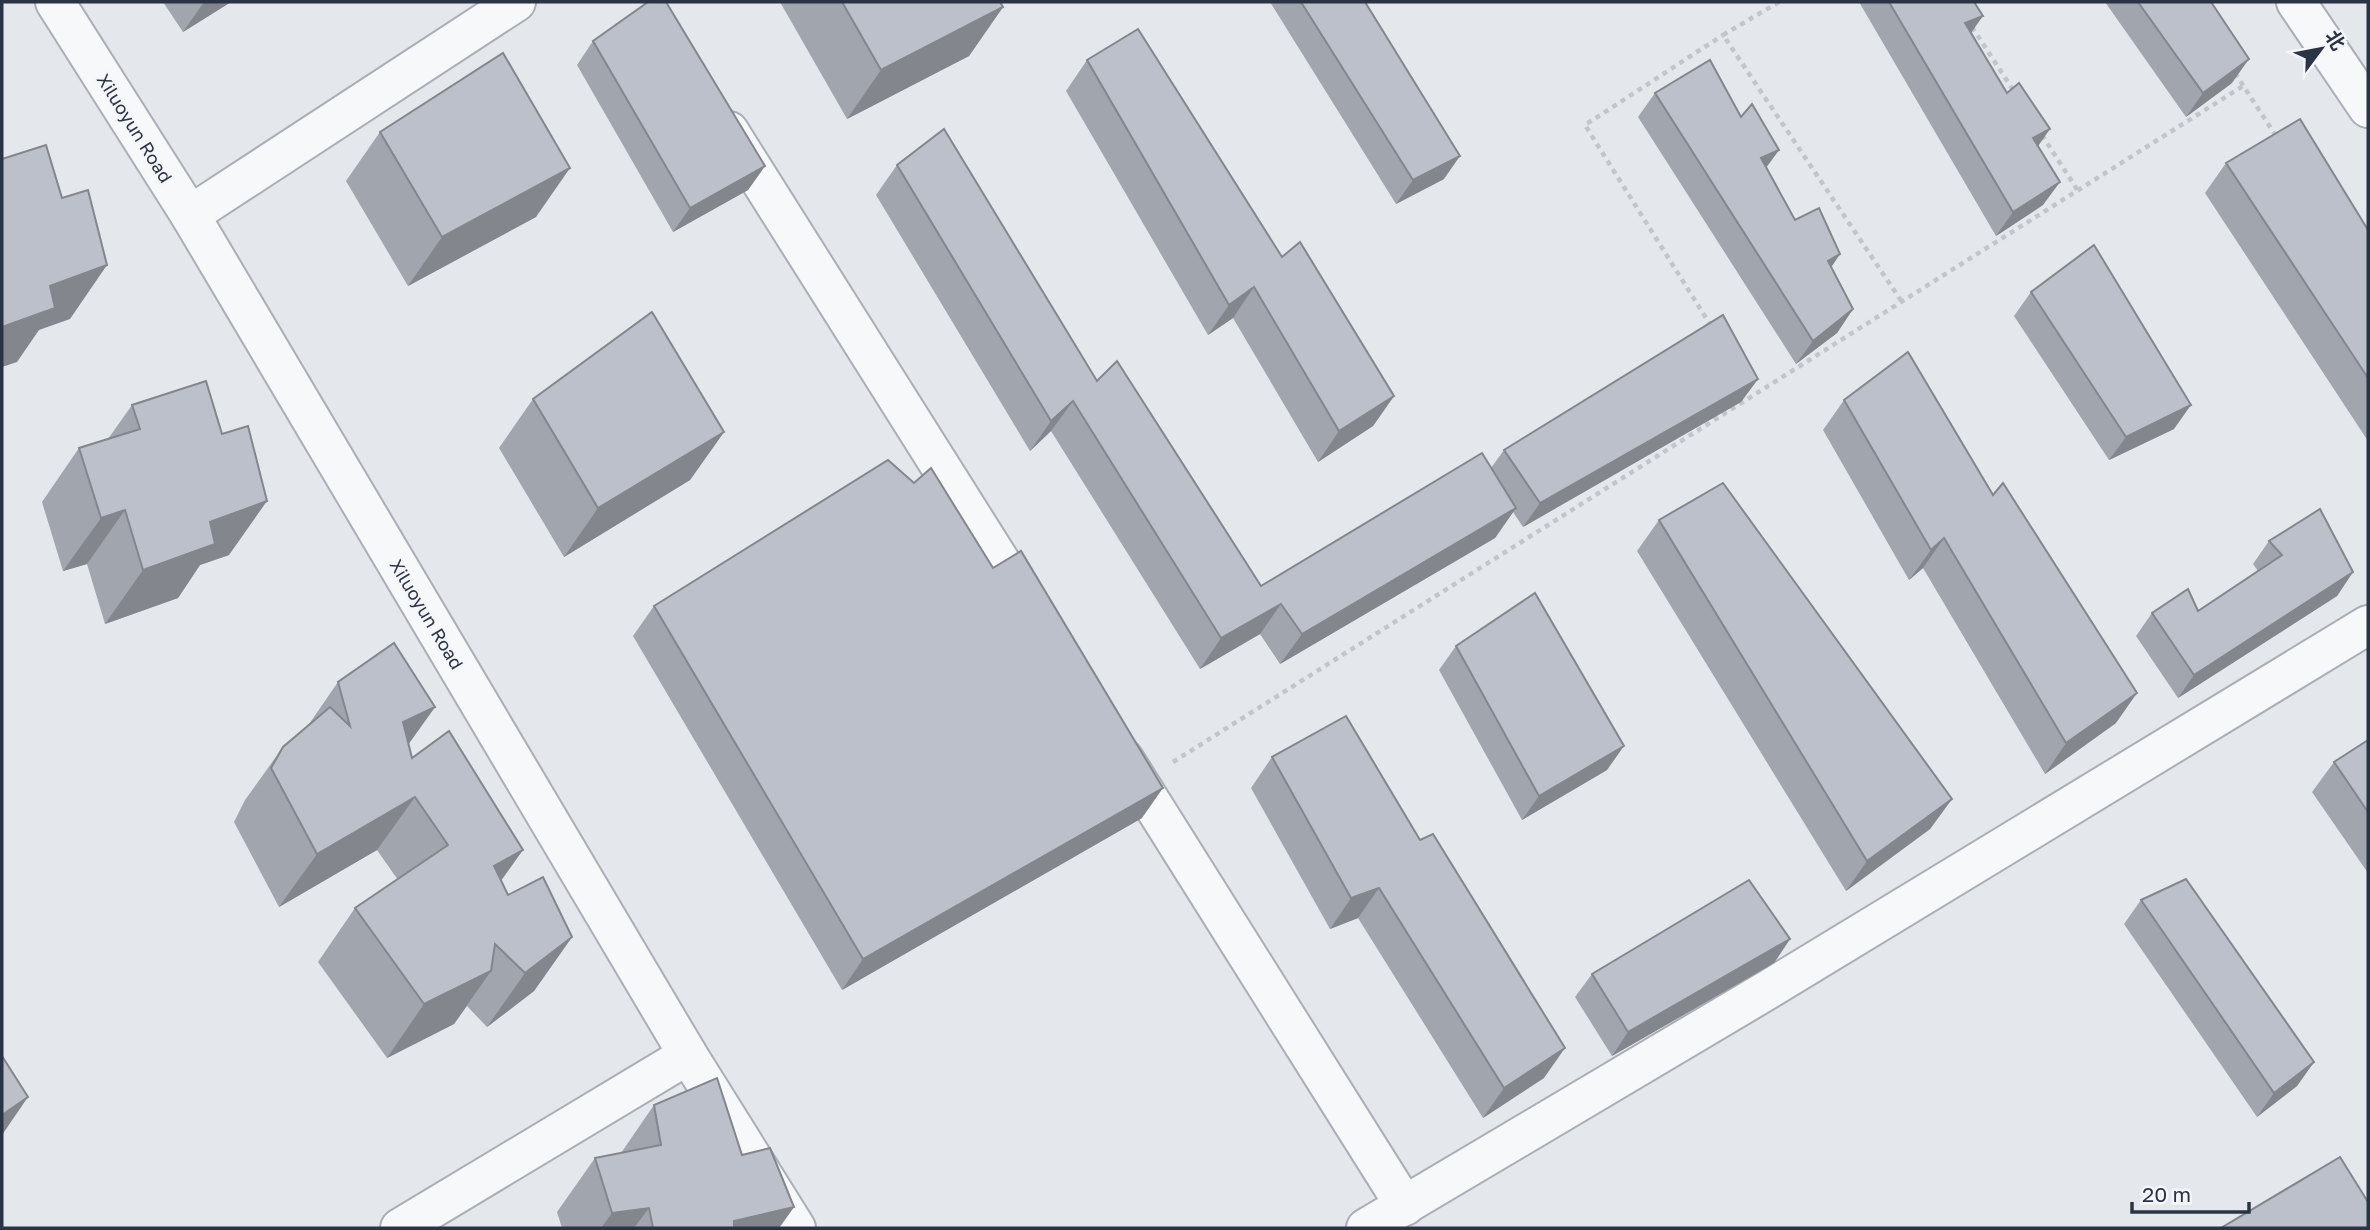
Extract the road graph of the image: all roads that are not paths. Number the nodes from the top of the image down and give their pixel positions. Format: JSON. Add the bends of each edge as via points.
{"nodes":[{"id":1,"x":55,"y":2,"type":"edge"},
{"id":2,"x":516,"y":2,"type":"edge"},
{"id":3,"x":2296,"y":2,"type":"edge"},
{"id":4,"x":708,"y":96,"type":"edge"},
{"id":5,"x":2368,"y":108,"type":"edge"},
{"id":6,"x":190,"y":215,"type":"junction"},
{"id":7,"x":2368,"y":625,"type":"edge"},
{"id":8,"x":1050,"y":641,"type":"edge"},
{"id":9,"x":1110,"y":736,"type":"edge"},
{"id":10,"x":688,"y":1055,"type":"junction"},
{"id":11,"x":1405,"y":1206,"type":"junction"},
{"id":12,"x":400,"y":1228,"type":"edge"},
{"id":13,"x":796,"y":1228,"type":"edge"},
{"id":14,"x":1366,"y":1228,"type":"edge"}],
"edges":[{"from":1,"to":6,"type":"street","name":"Xiluoyun Road"},
{"from":2,"to":6,"type":"street"},
{"from":3,"to":5,"type":"street"},
{"from":4,"to":8,"type":"street"},
{"from":6,"to":10,"type":"street","name":"Xiluoyun Road"},
{"from":7,"to":11,"type":"street"},
{"from":9,"to":11,"type":"street"},
{"from":10,"to":12,"type":"street"},
{"from":10,"to":13,"type":"street","name":"Xiluoyun Road"},
{"from":11,"to":14,"type":"street"}]}
